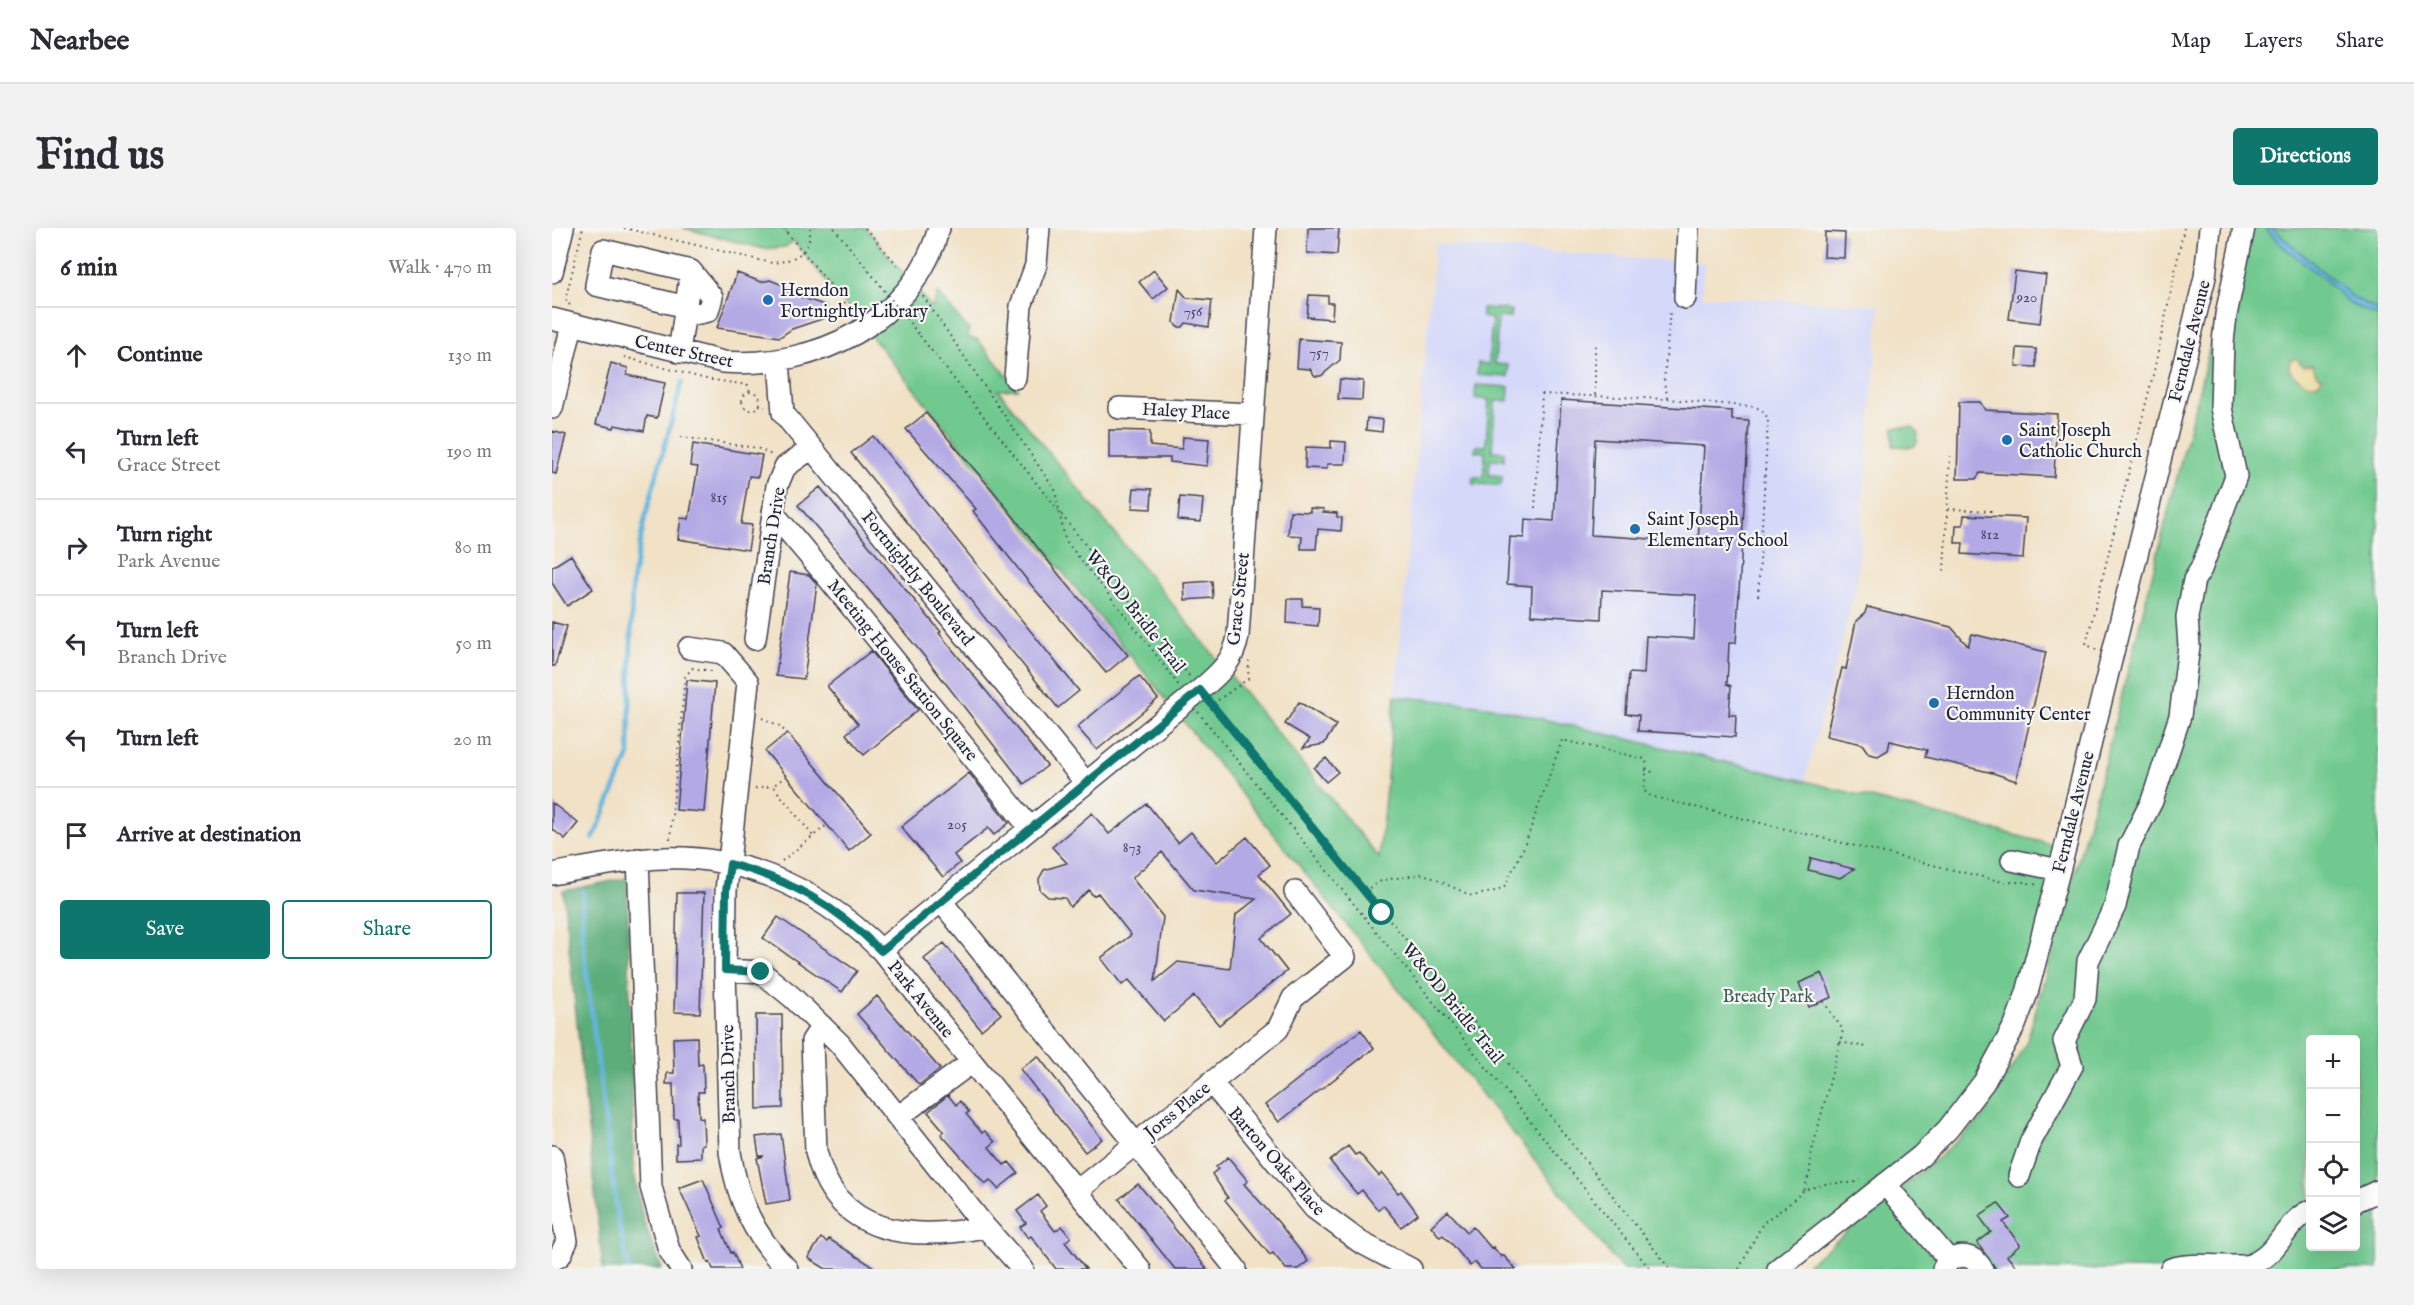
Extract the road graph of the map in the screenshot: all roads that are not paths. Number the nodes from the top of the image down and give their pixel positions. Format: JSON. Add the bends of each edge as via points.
{"nodes":[{"id":1,"x":563,"y":228,"type":"edge"},
{"id":2,"x":939,"y":228,"type":"edge"},
{"id":3,"x":1040,"y":228,"type":"edge"},
{"id":4,"x":1266,"y":228,"type":"edge"},
{"id":5,"x":1688,"y":228,"type":"edge"},
{"id":6,"x":2210,"y":228,"type":"edge"},
{"id":7,"x":2244,"y":228,"type":"edge"},
{"id":8,"x":552,"y":272,"type":"edge"},
{"id":9,"x":1678,"y":301,"type":"road end"},
{"id":10,"x":685,"y":311,"type":"junction"},
{"id":11,"x":562,"y":322,"type":"edge"},
{"id":12,"x":679,"y":352,"type":"junction"},
{"id":13,"x":779,"y":361,"type":"junction"},
{"id":14,"x":1015,"y":378,"type":"dead end"},
{"id":15,"x":552,"y":408,"type":"edge"},
{"id":16,"x":1119,"y":408,"type":"dead end"},
{"id":17,"x":1252,"y":414,"type":"junction"},
{"id":18,"x":812,"y":448,"type":"junction"},
{"id":19,"x":773,"y":513,"type":"junction"},
{"id":20,"x":755,"y":639,"type":"dead end"},
{"id":21,"x":689,"y":648,"type":"dead end"},
{"id":22,"x":1086,"y":783,"type":"junction"},
{"id":23,"x":1030,"y":828,"type":"junction"},
{"id":24,"x":638,"y":860,"type":"junction"},
{"id":25,"x":2012,"y":860,"type":"dead end"},
{"id":26,"x":730,"y":864,"type":"junction"},
{"id":27,"x":2051,"y":869,"type":"junction"},
{"id":28,"x":552,"y":874,"type":"edge"},
{"id":29,"x":1295,"y":892,"type":"dead end"},
{"id":30,"x":940,"y":901,"type":"junction"},
{"id":31,"x":881,"y":951,"type":"junction"},
{"id":32,"x":725,"y":970,"type":"junction"},
{"id":33,"x":822,"y":1026,"type":"junction"},
{"id":34,"x":972,"y":1062,"type":"junction"},
{"id":35,"x":1212,"y":1082,"type":"junction"},
{"id":36,"x":898,"y":1117,"type":"junction"},
{"id":37,"x":1136,"y":1143,"type":"junction"},
{"id":38,"x":552,"y":1156,"type":"edge"},
{"id":39,"x":2019,"y":1176,"type":"dead end"},
{"id":40,"x":1875,"y":1181,"type":"junction"},
{"id":41,"x":1077,"y":1191,"type":"junction"},
{"id":42,"x":2378,"y":1191,"type":"edge"},
{"id":43,"x":2360,"y":1199,"type":"edge"},
{"id":44,"x":2306,"y":1213,"type":"edge"},
{"id":45,"x":985,"y":1227,"type":"junction"},
{"id":46,"x":556,"y":1258,"type":"edge"},
{"id":47,"x":1946,"y":1265,"type":"edge"},
{"id":48,"x":681,"y":1269,"type":"edge"},
{"id":49,"x":787,"y":1269,"type":"edge"},
{"id":50,"x":1023,"y":1269,"type":"edge"},
{"id":51,"x":1140,"y":1269,"type":"edge"},
{"id":52,"x":1236,"y":1269,"type":"edge"},
{"id":53,"x":1411,"y":1269,"type":"edge"},
{"id":54,"x":1778,"y":1269,"type":"edge"},
{"id":55,"x":1982,"y":1269,"type":"edge"},
{"id":56,"x":2171,"y":1269,"type":"edge"}],
"edges":[{"from":1,"to":8,"type":"street"},
{"from":2,"to":13,"type":"street","name":"Center Street","via":[[913,283],[877,319],[853,336],[821,350]]},
{"from":3,"to":14,"type":"street","via":[[1036,265],[1021,306]]},
{"from":4,"to":17,"type":"street","name":"Grace Street"},
{"from":5,"to":9,"type":"street"},
{"from":6,"to":27,"type":"street","name":"Ferndale Avenue","via":[[2205,277]]},
{"from":7,"to":39,"type":"street","via":[[2223,342],[2221,408],[2235,482],[2194,580],[2187,617],[2189,646],[2180,716],[2152,801],[2129,846],[2115,906],[2088,961],[2085,999],[2064,1041],[2072,1066],[2031,1141]]},
{"from":10,"to":10,"type":"street","via":[[708,311],[712,297],[691,271],[603,250],[596,285]]},
{"from":10,"to":12,"type":"street"},
{"from":11,"to":12,"type":"street","name":"Center Street"},
{"from":11,"to":15,"type":"street"},
{"from":12,"to":13,"type":"street","name":"Center Street","via":[[723,362]]},
{"from":13,"to":18,"type":"street","name":"Fortnightly Boulevard","via":[[783,413]]},
{"from":16,"to":17,"type":"street","name":"Haley Place"},
{"from":17,"to":22,"type":"street","name":"Grace Street","via":[[1237,645],[1223,670]]},
{"from":18,"to":19,"type":"street","name":"Branch Drive","via":[[785,467]]},
{"from":18,"to":22,"type":"street","name":"Fortnightly Boulevard"},
{"from":19,"to":20,"type":"street","name":"Branch Drive"},
{"from":19,"to":23,"type":"street","name":"Meeting House Station Square"},
{"from":21,"to":26,"type":"street","name":"Branch Drive","via":[[723,653],[748,682]]},
{"from":22,"to":23,"type":"street","name":"Grace Street"},
{"from":23,"to":30,"type":"street","name":"Grace Street"},
{"from":24,"to":26,"type":"street","name":"Park Avenue","via":[[669,858]]},
{"from":24,"to":28,"type":"street","name":"Park Avenue"},
{"from":24,"to":48,"type":"street","via":[[651,1187],[669,1250]]},
{"from":25,"to":27,"type":"street"},
{"from":26,"to":31,"type":"street","name":"Park Avenue","via":[[779,879],[809,894],[836,910]]},
{"from":26,"to":32,"type":"street","name":"Branch Drive"},
{"from":27,"to":40,"type":"street","name":"Ferndale Avenue","via":[[2027,993],[1994,1066],[1948,1129],[1921,1156]]},
{"from":29,"to":35,"type":"street","name":"Jorss Place","via":[[1345,957],[1293,998],[1278,1029]]},
{"from":30,"to":31,"type":"street","name":"Grace Street"},
{"from":30,"to":37,"type":"street"},
{"from":31,"to":34,"type":"street","name":"Park Avenue"},
{"from":32,"to":33,"type":"street","via":[[761,972]]},
{"from":32,"to":49,"type":"street","name":"Branch Drive","via":[[730,1152],[735,1180],[755,1230]]},
{"from":33,"to":36,"type":"street"},
{"from":33,"to":45,"type":"street","via":[[812,1041],[816,1151],[829,1187],[840,1201],[856,1216],[889,1230],[914,1234]]},
{"from":34,"to":36,"type":"street"},
{"from":34,"to":41,"type":"street","name":"Park Avenue"},
{"from":35,"to":37,"type":"street","name":"Jorss Place"},
{"from":35,"to":53,"type":"street","name":"Barton Oaks Place","via":[[1314,1208],[1360,1242]]},
{"from":36,"to":45,"type":"street"},
{"from":37,"to":41,"type":"street","name":"Jorss Place"},
{"from":37,"to":52,"type":"street"},
{"from":38,"to":46,"type":"street","via":[[567,1241]]},
{"from":40,"to":47,"type":"street"},
{"from":40,"to":54,"type":"street","name":"Ferndale Avenue"},
{"from":41,"to":51,"type":"street","name":"Park Avenue"},
{"from":42,"to":43,"type":"street"},
{"from":44,"to":56,"type":"street","via":[[2268,1255],[2248,1266]]},
{"from":45,"to":50,"type":"street"},
{"from":47,"to":55,"type":"street","via":[[1968,1256]]}]}
